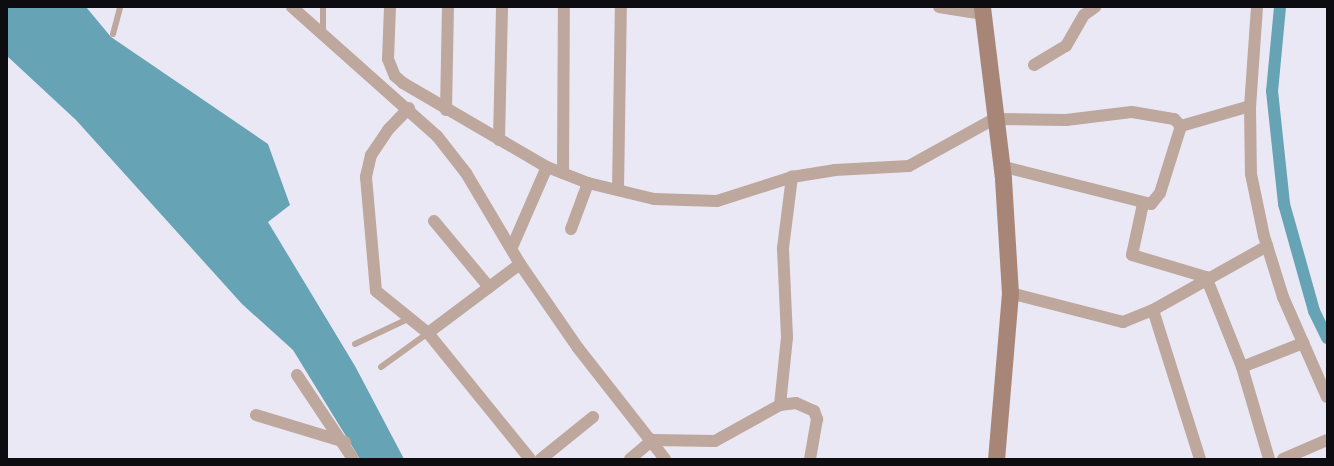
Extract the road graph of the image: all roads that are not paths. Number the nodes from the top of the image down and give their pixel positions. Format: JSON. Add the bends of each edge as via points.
{"nodes":[{"id":1,"x":120,"y":7,"type":"edge"},
{"id":2,"x":292,"y":7,"type":"edge"},
{"id":3,"x":323,"y":7,"type":"edge"},
{"id":4,"x":390,"y":7,"type":"edge"},
{"id":5,"x":448,"y":7,"type":"edge"},
{"id":6,"x":502,"y":7,"type":"edge"},
{"id":7,"x":564,"y":7,"type":"edge"},
{"id":8,"x":621,"y":7,"type":"edge"},
{"id":9,"x":939,"y":7,"type":"edge"},
{"id":10,"x":1095,"y":7,"type":"edge"},
{"id":11,"x":1257,"y":7,"type":"edge"},
{"id":12,"x":982,"y":11,"type":"edge"},
{"id":13,"x":113,"y":34,"type":"dead end"},
{"id":14,"x":323,"y":35,"type":"junction"},
{"id":15,"x":1034,"y":66,"type":"dead end"},
{"id":16,"x":423,"y":96,"type":"junction"},
{"id":17,"x":1250,"y":106,"type":"junction"},
{"id":18,"x":411,"y":110,"type":"junction"},
{"id":19,"x":446,"y":110,"type":"junction"},
{"id":20,"x":994,"y":119,"type":"junction"},
{"id":21,"x":1181,"y":126,"type":"junction"},
{"id":22,"x":499,"y":140,"type":"junction"},
{"id":23,"x":1001,"y":166,"type":"junction"},
{"id":24,"x":547,"y":167,"type":"junction"},
{"id":25,"x":563,"y":173,"type":"junction"},
{"id":26,"x":792,"y":177,"type":"junction"},
{"id":27,"x":588,"y":183,"type":"junction"},
{"id":28,"x":618,"y":190,"type":"junction"},
{"id":29,"x":1144,"y":204,"type":"junction"},
{"id":30,"x":434,"y":221,"type":"dead end"},
{"id":31,"x":571,"y":229,"type":"dead end"},
{"id":32,"x":1267,"y":246,"type":"junction"},
{"id":33,"x":512,"y":247,"type":"junction"},
{"id":34,"x":520,"y":264,"type":"junction"},
{"id":35,"x":1206,"y":277,"type":"junction"},
{"id":36,"x":489,"y":287,"type":"junction"},
{"id":37,"x":1010,"y":293,"type":"junction"},
{"id":38,"x":1153,"y":310,"type":"junction"},
{"id":39,"x":408,"y":319,"type":"junction"},
{"id":40,"x":428,"y":333,"type":"junction"},
{"id":41,"x":1303,"y":343,"type":"junction"},
{"id":42,"x":354,"y":344,"type":"dead end"},
{"id":43,"x":382,"y":367,"type":"dead end"},
{"id":44,"x":1242,"y":367,"type":"junction"},
{"id":45,"x":297,"y":375,"type":"dead end"},
{"id":46,"x":1327,"y":397,"type":"edge"},
{"id":47,"x":780,"y":405,"type":"junction"},
{"id":48,"x":256,"y":415,"type":"dead end"},
{"id":49,"x":593,"y":417,"type":"dead end"},
{"id":50,"x":653,"y":440,"type":"junction"},
{"id":51,"x":1327,"y":440,"type":"edge"},
{"id":52,"x":345,"y":442,"type":"junction"},
{"id":53,"x":353,"y":459,"type":"edge"},
{"id":54,"x":530,"y":459,"type":"edge"},
{"id":55,"x":541,"y":459,"type":"edge"},
{"id":56,"x":630,"y":459,"type":"edge"},
{"id":57,"x":665,"y":459,"type":"edge"},
{"id":58,"x":810,"y":459,"type":"edge"},
{"id":59,"x":996,"y":459,"type":"edge"},
{"id":60,"x":1200,"y":459,"type":"edge"},
{"id":61,"x":1269,"y":459,"type":"edge"},
{"id":62,"x":1283,"y":459,"type":"edge"}],
"edges":[{"from":1,"to":13,"type":"lane"},
{"from":2,"to":14,"type":"street"},
{"from":3,"to":14,"type":"lane"},
{"from":4,"to":16,"type":"street","via":[[390,67],[402,83]]},
{"from":5,"to":19,"type":"street"},
{"from":6,"to":22,"type":"street"},
{"from":7,"to":25,"type":"street"},
{"from":8,"to":28,"type":"street"},
{"from":9,"to":12,"type":"street"},
{"from":10,"to":15,"type":"street","via":[[1084,14],[1066,46]]},
{"from":11,"to":17,"type":"street"},
{"from":12,"to":20,"type":"street"},
{"from":14,"to":18,"type":"street"},
{"from":16,"to":18,"type":"street"},
{"from":16,"to":19,"type":"street"},
{"from":17,"to":21,"type":"street"},
{"from":17,"to":32,"type":"street","via":[[1251,174]]},
{"from":18,"to":33,"type":"street","via":[[466,173]]},
{"from":18,"to":39,"type":"street","via":[[388,130],[371,154],[366,177],[372,278],[383,299]]},
{"from":19,"to":22,"type":"street"},
{"from":20,"to":21,"type":"street","via":[[1066,120],[1132,112],[1174,119]]},
{"from":20,"to":23,"type":"street"},
{"from":20,"to":26,"type":"street","via":[[909,166],[835,170]]},
{"from":21,"to":29,"type":"street","via":[[1160,193],[1156,201]]},
{"from":22,"to":24,"type":"street"},
{"from":23,"to":29,"type":"street"},
{"from":23,"to":37,"type":"street"},
{"from":24,"to":25,"type":"street"},
{"from":24,"to":33,"type":"street"},
{"from":25,"to":27,"type":"street"},
{"from":26,"to":28,"type":"street","via":[[717,201],[654,199]]},
{"from":26,"to":47,"type":"street","via":[[783,248],[787,337]]},
{"from":27,"to":28,"type":"street"},
{"from":27,"to":31,"type":"street"},
{"from":29,"to":35,"type":"street","via":[[1132,255]]},
{"from":30,"to":36,"type":"street"},
{"from":32,"to":35,"type":"street"},
{"from":32,"to":41,"type":"street"},
{"from":33,"to":34,"type":"street"},
{"from":34,"to":36,"type":"street"},
{"from":34,"to":50,"type":"street","via":[[578,348]]},
{"from":35,"to":38,"type":"street"},
{"from":35,"to":44,"type":"street"},
{"from":36,"to":40,"type":"street"},
{"from":37,"to":38,"type":"street","via":[[1110,322],[1133,320]]},
{"from":37,"to":59,"type":"street"},
{"from":38,"to":60,"type":"street"},
{"from":39,"to":40,"type":"street"},
{"from":39,"to":42,"type":"lane"},
{"from":40,"to":43,"type":"lane"},
{"from":40,"to":54,"type":"street"},
{"from":41,"to":44,"type":"street"},
{"from":41,"to":46,"type":"street"},
{"from":44,"to":61,"type":"street"},
{"from":45,"to":52,"type":"street"},
{"from":47,"to":50,"type":"street","via":[[715,441]]},
{"from":47,"to":58,"type":"street","via":[[796,403],[814,411],[817,430]]},
{"from":48,"to":52,"type":"street"},
{"from":49,"to":55,"type":"street"},
{"from":50,"to":56,"type":"street"},
{"from":50,"to":57,"type":"street"},
{"from":51,"to":62,"type":"street"},
{"from":52,"to":53,"type":"street"}]}
